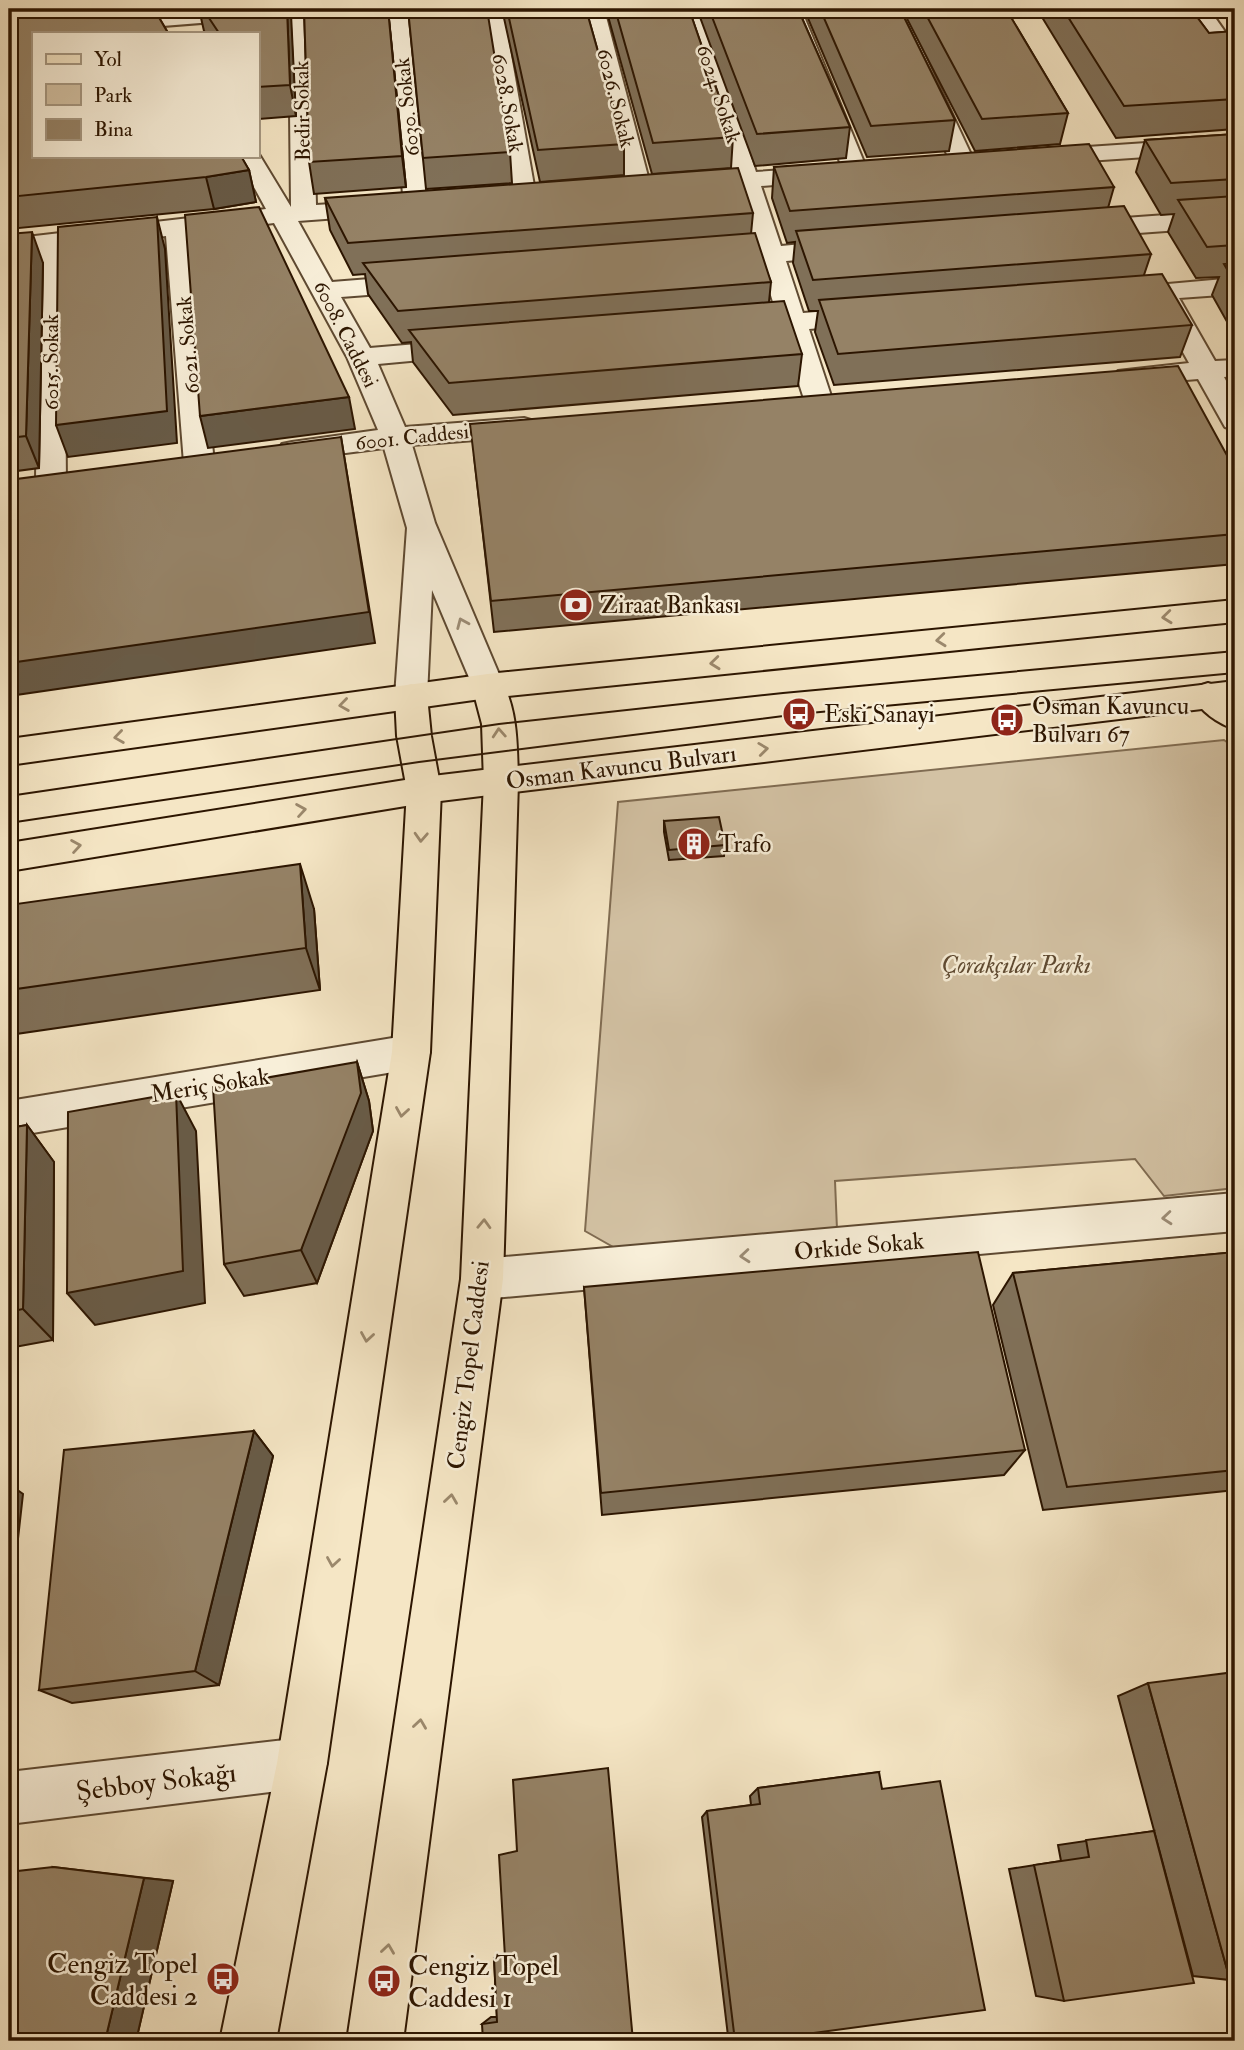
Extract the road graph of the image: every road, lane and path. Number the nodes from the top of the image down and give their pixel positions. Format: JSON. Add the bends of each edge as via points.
{"nodes":[{"id":1,"x":297,"y":9,"type":"edge"},
{"id":2,"x":397,"y":9,"type":"edge"},
{"id":3,"x":492,"y":9,"type":"edge"},
{"id":4,"x":593,"y":9,"type":"edge"},
{"id":5,"x":691,"y":9,"type":"edge"},
{"id":6,"x":790,"y":9,"type":"edge"},
{"id":7,"x":891,"y":9,"type":"edge"},
{"id":8,"x":1198,"y":9,"type":"edge"},
{"id":9,"x":174,"y":20,"type":"edge"},
{"id":10,"x":9,"y":32,"type":"edge"},
{"id":11,"x":1235,"y":61,"type":"edge"},
{"id":12,"x":1070,"y":130,"type":"edge"},
{"id":13,"x":1235,"y":144,"type":"edge"},
{"id":14,"x":1083,"y":154,"type":"junction"},
{"id":15,"x":251,"y":158,"type":"edge"},
{"id":16,"x":1017,"y":159,"type":"edge"},
{"id":17,"x":990,"y":161,"type":"edge"},
{"id":18,"x":963,"y":163,"type":"junction"},
{"id":19,"x":936,"y":165,"type":"edge"},
{"id":20,"x":883,"y":170,"type":"edge"},
{"id":21,"x":856,"y":172,"type":"junction"},
{"id":22,"x":1097,"y":178,"type":"edge"},
{"id":23,"x":747,"y":180,"type":"junction"},
{"id":24,"x":639,"y":188,"type":"junction"},
{"id":25,"x":613,"y":190,"type":"edge"},
{"id":26,"x":550,"y":195,"type":"edge"},
{"id":27,"x":524,"y":197,"type":"junction"},
{"id":28,"x":497,"y":199,"type":"edge"},
{"id":29,"x":1111,"y":202,"type":"edge"},
{"id":30,"x":443,"y":203,"type":"edge"},
{"id":31,"x":416,"y":205,"type":"junction"},
{"id":32,"x":293,"y":214,"type":"junction"},
{"id":33,"x":1235,"y":218,"type":"edge"},
{"id":34,"x":178,"y":227,"type":"junction"},
{"id":35,"x":1056,"y":232,"type":"edge"},
{"id":36,"x":1131,"y":237,"type":"junction"},
{"id":37,"x":51,"y":242,"type":"junction"},
{"id":38,"x":9,"y":247,"type":"edge"},
{"id":39,"x":866,"y":247,"type":"edge"},
{"id":40,"x":771,"y":254,"type":"junction"},
{"id":41,"x":690,"y":261,"type":"edge"},
{"id":42,"x":446,"y":281,"type":"edge"},
{"id":43,"x":1156,"y":281,"type":"junction"},
{"id":44,"x":1235,"y":286,"type":"edge"},
{"id":45,"x":324,"y":290,"type":"junction"},
{"id":46,"x":1094,"y":297,"type":"edge"},
{"id":47,"x":889,"y":314,"type":"edge"},
{"id":48,"x":793,"y":322,"type":"junction"},
{"id":49,"x":709,"y":328,"type":"edge"},
{"id":50,"x":487,"y":346,"type":"edge"},
{"id":51,"x":361,"y":356,"type":"junction"},
{"id":52,"x":1235,"y":368,"type":"edge"},
{"id":53,"x":1207,"y":370,"type":"junction"},
{"id":54,"x":1096,"y":380,"type":"edge"},
{"id":55,"x":820,"y":402,"type":"edge"},
{"id":56,"x":1235,"y":421,"type":"edge"},
{"id":57,"x":546,"y":425,"type":"edge"},
{"id":58,"x":395,"y":437,"type":"junction"},
{"id":59,"x":264,"y":454,"type":"edge"},
{"id":60,"x":199,"y":463,"type":"edge"},
{"id":61,"x":19,"y":487,"type":"edge"},
{"id":62,"x":420,"y":523,"type":"junction"},
{"id":63,"x":1235,"y":611,"type":"edge"},
{"id":64,"x":488,"y":686,"type":"junction"},
{"id":65,"x":1221,"y":694,"type":"edge"},
{"id":66,"x":411,"y":696,"type":"junction"},
{"id":67,"x":1235,"y":717,"type":"edge"},
{"id":68,"x":9,"y":752,"type":"edge"},
{"id":69,"x":501,"y":782,"type":"junction"},
{"id":70,"x":424,"y":790,"type":"junction"},
{"id":71,"x":9,"y":857,"type":"edge"},
{"id":72,"x":411,"y":1052,"type":"junction"},
{"id":73,"x":9,"y":1119,"type":"edge"},
{"id":74,"x":1235,"y":1212,"type":"edge"},
{"id":75,"x":482,"y":1279,"type":"junction"},
{"id":76,"x":302,"y":1763,"type":"junction"},
{"id":77,"x":9,"y":1798,"type":"edge"},
{"id":78,"x":248,"y":2041,"type":"edge"},
{"id":79,"x":375,"y":2041,"type":"edge"}],
"edges":[{"from":1,"to":9,"type":"street"},
{"from":1,"to":32,"type":"street","name":"Bedir Sokak"},
{"from":2,"to":31,"type":"street","name":"6030. Sokak"},
{"from":3,"to":27,"type":"street","name":"6028. Sokak"},
{"from":4,"to":24,"type":"street","name":"6026. Sokak"},
{"from":5,"to":23,"type":"street","name":"6024. Sokak"},
{"from":6,"to":21,"type":"street"},
{"from":7,"to":18,"type":"street"},
{"from":8,"to":11,"type":"street"},
{"from":9,"to":10,"type":"street"},
{"from":12,"to":14,"type":"street"},
{"from":13,"to":14,"type":"street"},
{"from":14,"to":16,"type":"street"},
{"from":14,"to":22,"type":"street"},
{"from":15,"to":32,"type":"street","name":"6008. Caddesi"},
{"from":17,"to":18,"type":"street"},
{"from":18,"to":19,"type":"street"},
{"from":20,"to":21,"type":"street"},
{"from":21,"to":23,"type":"street"},
{"from":23,"to":24,"type":"street"},
{"from":23,"to":40,"type":"street","name":"6024. Sokak"},
{"from":24,"to":25,"type":"street"},
{"from":26,"to":27,"type":"street"},
{"from":27,"to":28,"type":"street"},
{"from":29,"to":36,"type":"street"},
{"from":30,"to":31,"type":"street"},
{"from":31,"to":32,"type":"street"},
{"from":32,"to":34,"type":"street"},
{"from":32,"to":45,"type":"street","name":"6008. Caddesi"},
{"from":33,"to":36,"type":"street"},
{"from":34,"to":37,"type":"street"},
{"from":34,"to":60,"type":"street","name":"6021. Sokak"},
{"from":35,"to":36,"type":"street"},
{"from":37,"to":38,"type":"street"},
{"from":37,"to":61,"type":"street","name":"6015. Sokak","via":[[65,481]]},
{"from":39,"to":40,"type":"street"},
{"from":40,"to":41,"type":"street"},
{"from":40,"to":48,"type":"street","name":"6024. Sokak"},
{"from":42,"to":45,"type":"street"},
{"from":43,"to":44,"type":"street"},
{"from":43,"to":46,"type":"street"},
{"from":43,"to":53,"type":"street"},
{"from":45,"to":51,"type":"street","name":"6008. Caddesi"},
{"from":47,"to":48,"type":"street"},
{"from":48,"to":49,"type":"street"},
{"from":48,"to":55,"type":"street","name":"6024. Sokak"},
{"from":50,"to":51,"type":"street"},
{"from":51,"to":58,"type":"street","name":"6008. Caddesi"},
{"from":52,"to":53,"type":"street"},
{"from":53,"to":54,"type":"street"},
{"from":53,"to":56,"type":"street"},
{"from":57,"to":58,"type":"street","name":"6001. Caddesi"},
{"from":58,"to":59,"type":"street","name":"6001. Caddesi"},
{"from":58,"to":62,"type":"street","name":"6008. Caddesi"},
{"from":64,"to":62,"type":"street","one_way":true},
{"from":62,"to":66,"type":"street"},
{"from":63,"to":64,"type":"main road","one_way":true},
{"from":64,"to":66,"type":"main road"},
{"from":69,"to":64,"type":"main road","name":"Cengiz Topel Caddesi","one_way":true,"via":[[499,724]]},
{"from":65,"to":67,"type":"main road"},
{"from":69,"to":65,"type":"main road","name":"Osman Kavuncu Bulvarı","one_way":true},
{"from":66,"to":68,"type":"main road","one_way":true},
{"from":66,"to":70,"type":"main road"},
{"from":69,"to":70,"type":"main road","name":"Osman Kavuncu Bulvarı"},
{"from":75,"to":69,"type":"main road","name":"Cengiz Topel Caddesi","one_way":true},
{"from":71,"to":70,"type":"main road","name":"Osman Kavuncu Bulvarı","one_way":true},
{"from":70,"to":72,"type":"main road","one_way":true},
{"from":72,"to":73,"type":"street","name":"Meriç Sokak"},
{"from":72,"to":76,"type":"main road","one_way":true},
{"from":74,"to":75,"type":"street","name":"Orkide Sokak","one_way":true},
{"from":79,"to":75,"type":"main road","name":"Cengiz Topel Caddesi","one_way":true},
{"from":76,"to":77,"type":"street","name":"Şebboy Sokağı"},
{"from":76,"to":78,"type":"main road"}]}
